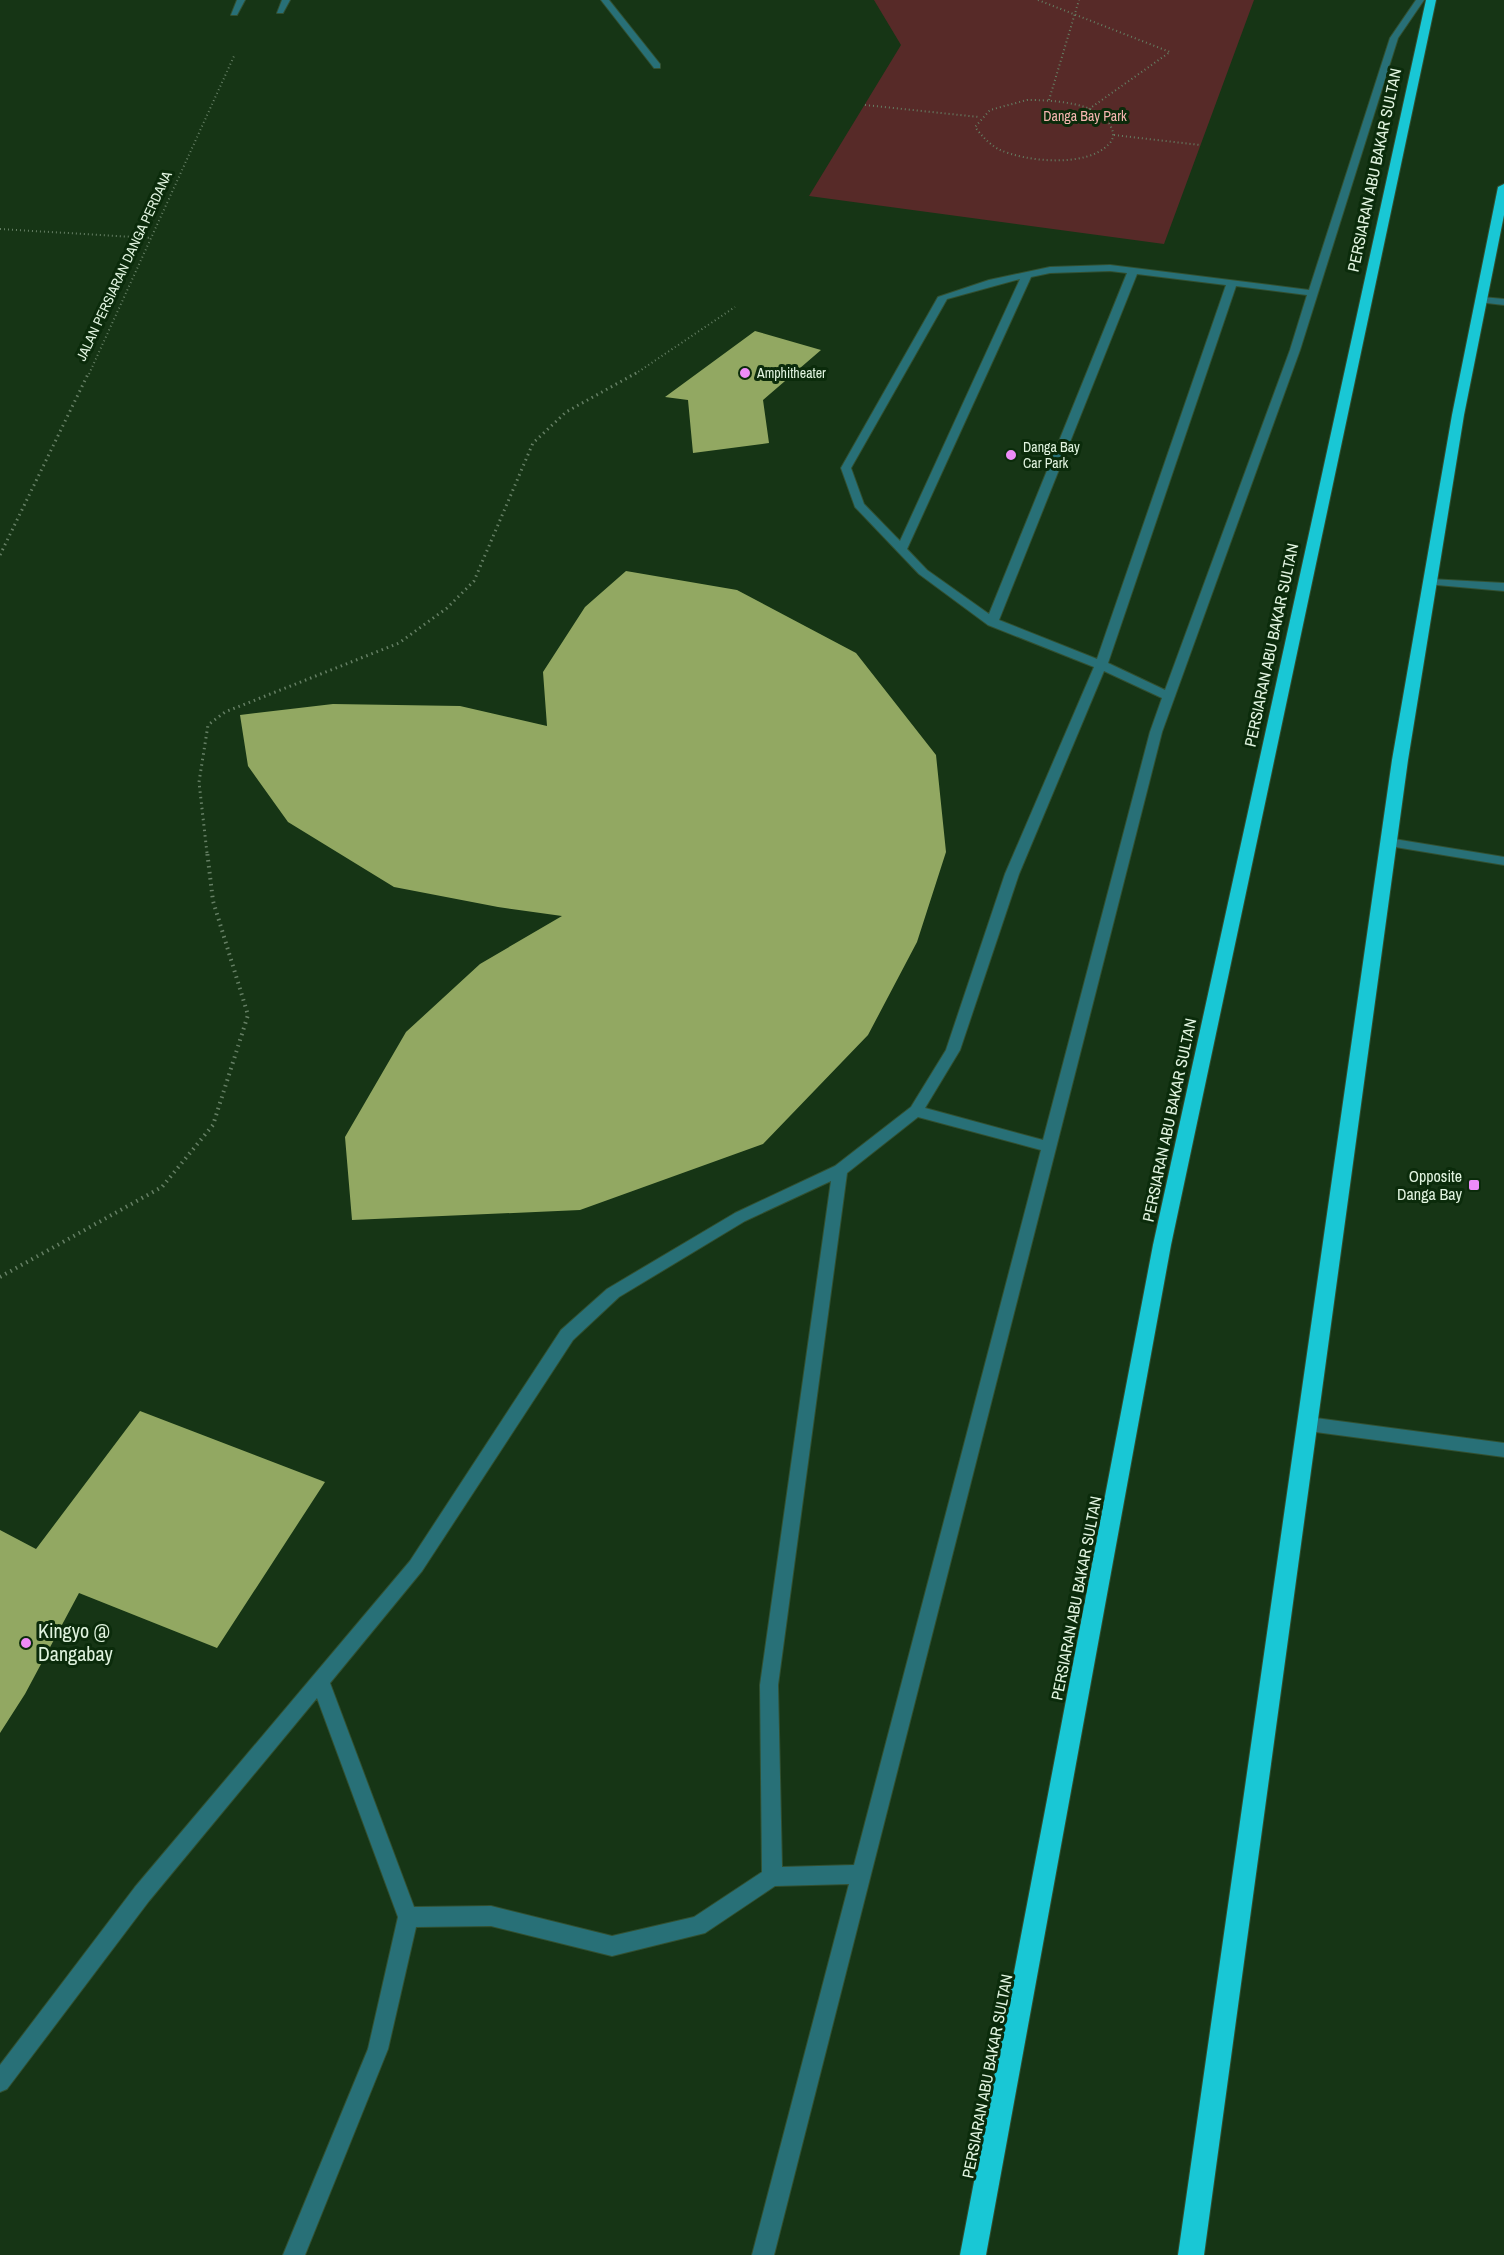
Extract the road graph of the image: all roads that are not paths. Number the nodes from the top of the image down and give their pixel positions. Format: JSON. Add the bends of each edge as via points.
{"nodes":[{"id":1,"x":241,"y":0,"type":"edge"},
{"id":2,"x":286,"y":0,"type":"edge"},
{"id":3,"x":605,"y":0,"type":"edge"},
{"id":4,"x":611,"y":0,"type":"edge"},
{"id":5,"x":1420,"y":0,"type":"edge"},
{"id":6,"x":1431,"y":0,"type":"edge"},
{"id":7,"x":280,"y":11,"type":"road end"},
{"id":8,"x":234,"y":13,"type":"dead end"},
{"id":9,"x":657,"y":66,"type":"dead end"},
{"id":10,"x":1504,"y":187,"type":"edge"},
{"id":11,"x":1132,"y":271,"type":"junction"},
{"id":12,"x":1027,"y":275,"type":"junction"},
{"id":13,"x":1232,"y":283,"type":"junction"},
{"id":14,"x":1313,"y":293,"type":"junction"},
{"id":15,"x":1482,"y":300,"type":"junction"},
{"id":16,"x":1504,"y":302,"type":"edge"},
{"id":17,"x":902,"y":548,"type":"junction"},
{"id":18,"x":1430,"y":582,"type":"junction"},
{"id":19,"x":1504,"y":587,"type":"edge"},
{"id":20,"x":992,"y":622,"type":"junction"},
{"id":21,"x":1101,"y":665,"type":"junction"},
{"id":22,"x":1170,"y":697,"type":"junction"},
{"id":23,"x":1388,"y":843,"type":"junction"},
{"id":24,"x":1504,"y":861,"type":"edge"},
{"id":25,"x":916,"y":1111,"type":"junction"},
{"id":26,"x":1049,"y":1147,"type":"junction"},
{"id":27,"x":840,"y":1170,"type":"junction"},
{"id":28,"x":1308,"y":1424,"type":"junction"},
{"id":29,"x":1504,"y":1450,"type":"edge"},
{"id":30,"x":320,"y":1681,"type":"junction"},
{"id":31,"x":862,"y":1874,"type":"junction"},
{"id":32,"x":772,"y":1877,"type":"junction"},
{"id":33,"x":408,"y":1917,"type":"junction"},
{"id":34,"x":0,"y":2082,"type":"edge"},
{"id":35,"x":294,"y":2255,"type":"edge"},
{"id":36,"x":763,"y":2255,"type":"edge"},
{"id":37,"x":973,"y":2255,"type":"edge"},
{"id":38,"x":1191,"y":2255,"type":"edge"}],
"edges":[{"from":1,"to":8,"type":"street"},
{"from":2,"to":7,"type":"street"},
{"from":3,"to":4,"type":"street"},
{"from":3,"to":9,"type":"street"},
{"from":5,"to":14,"type":"street","via":[[1394,38]]},
{"from":6,"to":37,"type":"highway","name":"PERSIARAN ABU BAKAR SULTAN","via":[[1162,1245]]},
{"from":10,"to":15,"type":"highway"},
{"from":11,"to":12,"type":"street","via":[[1110,268]]},
{"from":11,"to":13,"type":"street"},
{"from":11,"to":20,"type":"street"},
{"from":12,"to":17,"type":"street"},
{"from":12,"to":17,"type":"street","via":[[943,297],[846,468],[859,505]]},
{"from":13,"to":14,"type":"street"},
{"from":13,"to":21,"type":"street"},
{"from":14,"to":22,"type":"street"},
{"from":15,"to":16,"type":"street"},
{"from":15,"to":18,"type":"highway"},
{"from":17,"to":20,"type":"street","via":[[923,572]]},
{"from":18,"to":19,"type":"street"},
{"from":18,"to":23,"type":"highway"},
{"from":20,"to":21,"type":"street"},
{"from":21,"to":22,"type":"street"},
{"from":21,"to":25,"type":"street","via":[[1012,874],[953,1050]]},
{"from":22,"to":26,"type":"street","via":[[1156,732]]},
{"from":23,"to":24,"type":"street"},
{"from":23,"to":28,"type":"highway"},
{"from":25,"to":26,"type":"street"},
{"from":25,"to":27,"type":"street"},
{"from":26,"to":31,"type":"street"},
{"from":27,"to":30,"type":"street","via":[[740,1217],[613,1293],[591,1311],[567,1335],[416,1566]]},
{"from":27,"to":32,"type":"street","via":[[769,1685]]},
{"from":28,"to":29,"type":"street"},
{"from":28,"to":38,"type":"highway"},
{"from":30,"to":33,"type":"street"},
{"from":30,"to":34,"type":"street","via":[[142,1894]]},
{"from":31,"to":32,"type":"street"},
{"from":31,"to":36,"type":"street"},
{"from":32,"to":33,"type":"street","via":[[698,1926],[612,1946],[491,1917]]},
{"from":33,"to":35,"type":"street","via":[[378,2049]]}]}
